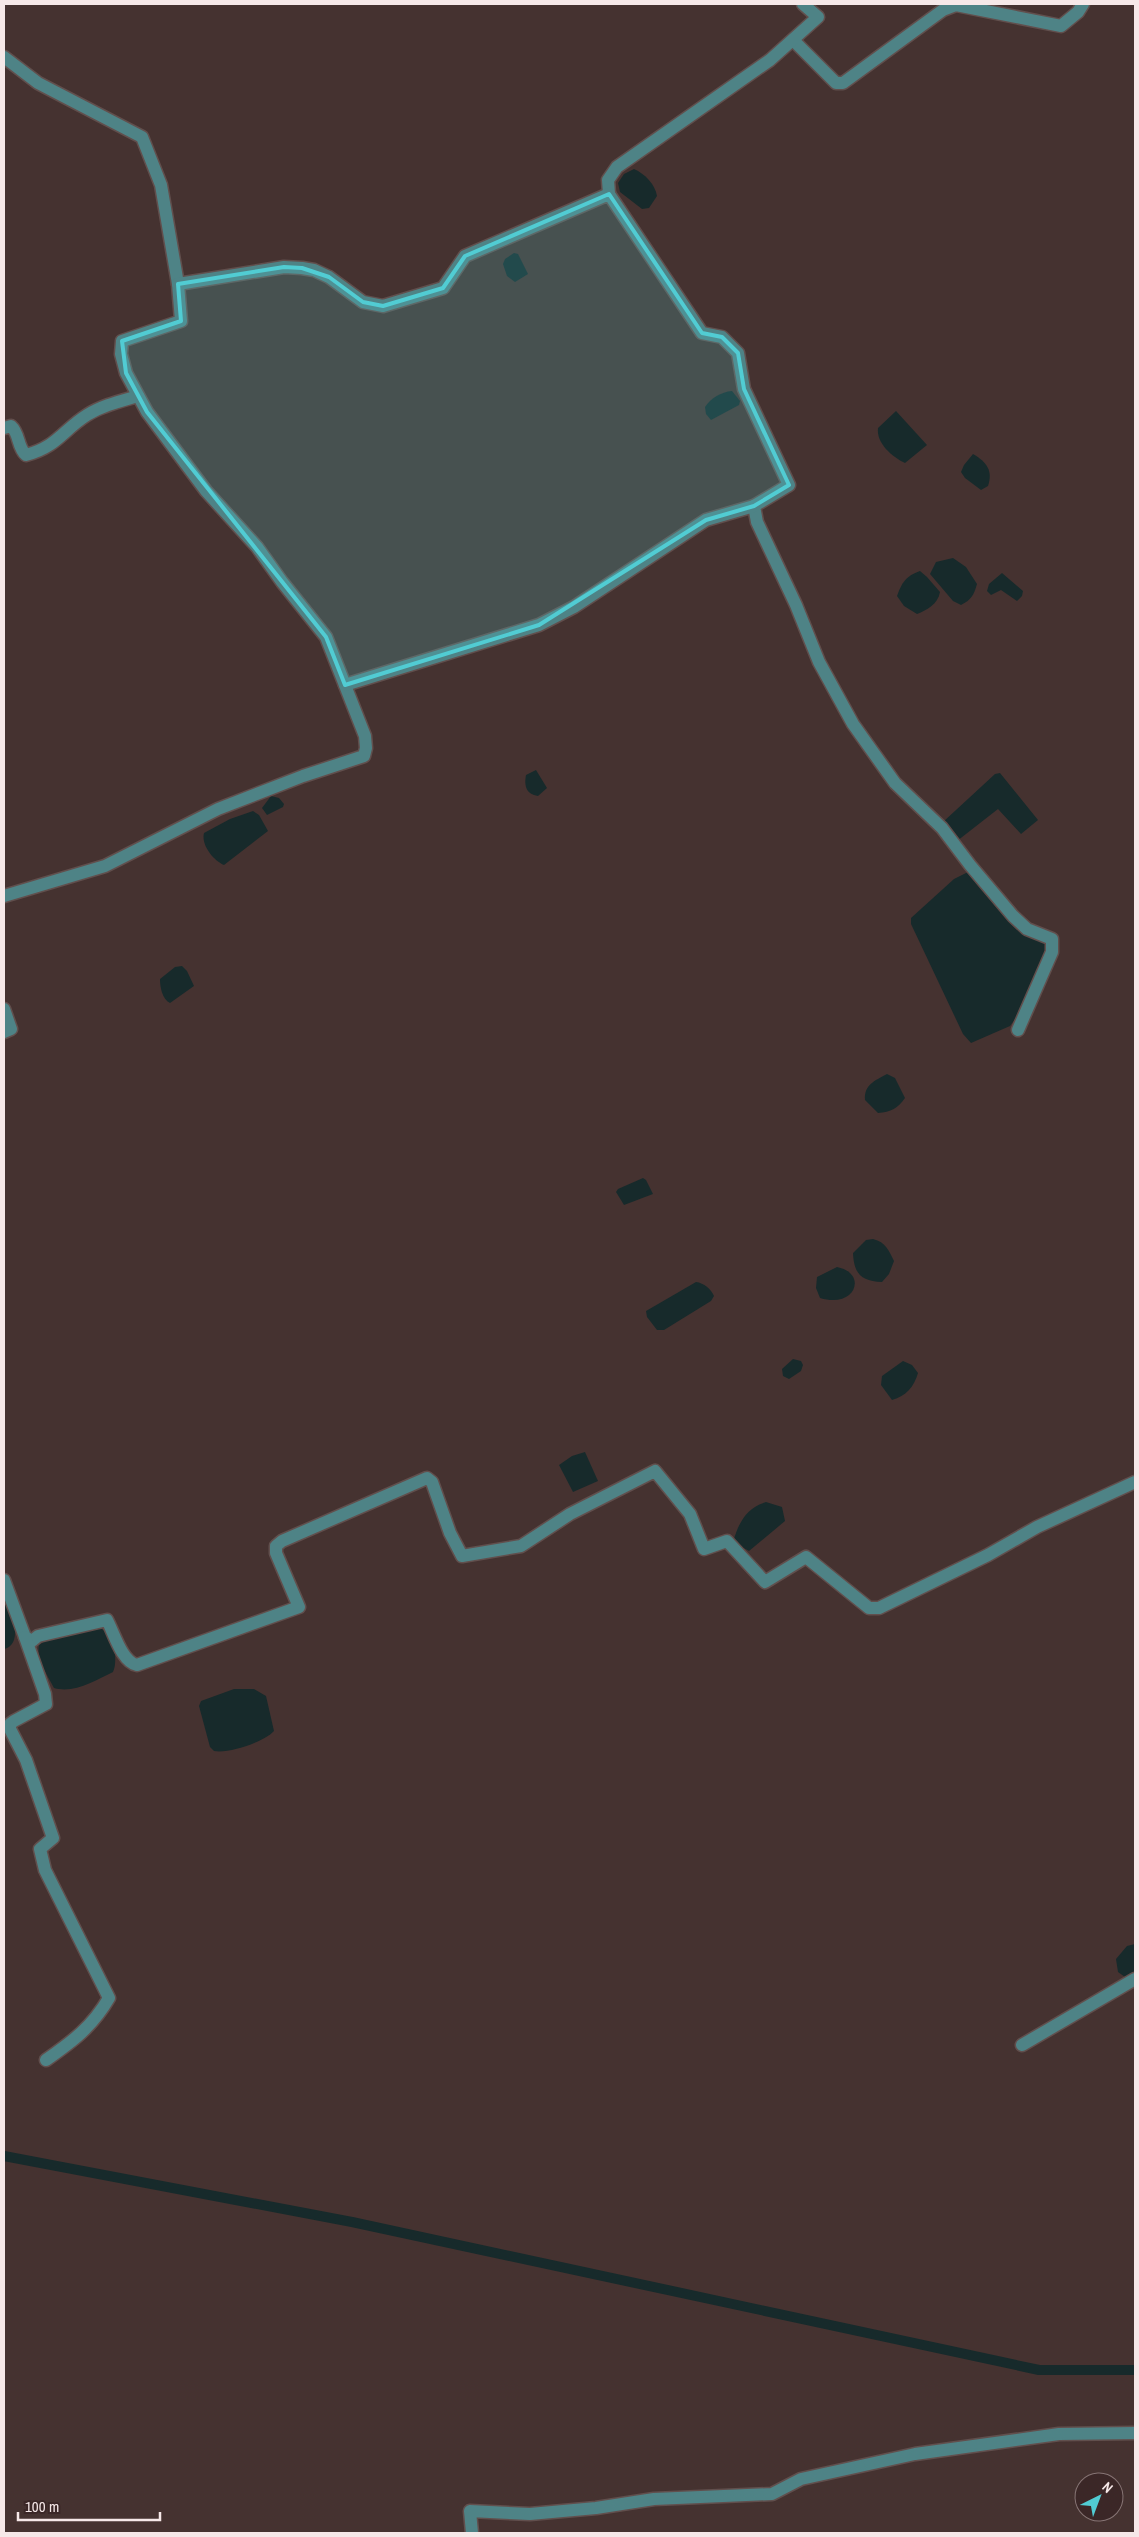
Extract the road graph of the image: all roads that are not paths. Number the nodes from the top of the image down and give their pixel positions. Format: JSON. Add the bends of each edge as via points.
{"nodes":[{"id":1,"x":803,"y":4,"type":"edge"},
{"id":2,"x":1083,"y":4,"type":"edge"},
{"id":3,"x":793,"y":40,"type":"junction"},
{"id":4,"x":4,"y":57,"type":"edge"},
{"id":5,"x":609,"y":194,"type":"junction"},
{"id":6,"x":178,"y":284,"type":"junction"},
{"id":7,"x":138,"y":396,"type":"junction"},
{"id":8,"x":4,"y":428,"type":"edge"},
{"id":9,"x":754,"y":506,"type":"junction"},
{"id":10,"x":346,"y":686,"type":"junction"},
{"id":11,"x":4,"y":896,"type":"edge"},
{"id":12,"x":4,"y":1009,"type":"edge"},
{"id":13,"x":1018,"y":1030,"type":"dead end"},
{"id":14,"x":4,"y":1032,"type":"edge"},
{"id":15,"x":1135,"y":1482,"type":"edge"},
{"id":16,"x":4,"y":1580,"type":"edge"},
{"id":17,"x":25,"y":1637,"type":"junction"},
{"id":18,"x":1135,"y":1979,"type":"edge"},
{"id":19,"x":1022,"y":2044,"type":"dead end"},
{"id":20,"x":46,"y":2060,"type":"dead end"},
{"id":21,"x":1135,"y":2433,"type":"edge"},
{"id":22,"x":472,"y":2533,"type":"edge"}],
"edges":[{"from":1,"to":3,"type":"street","via":[[818,16]]},
{"from":2,"to":3,"type":"street","via":[[1061,26],[956,5],[943,10],[842,83],[836,83]]},
{"from":3,"to":5,"type":"street","via":[[770,60],[617,167],[608,180]]},
{"from":4,"to":6,"type":"street","via":[[38,83],[142,137],[162,185]]},
{"from":5,"to":6,"type":"street","via":[[465,256],[443,288],[383,306],[363,302],[329,277],[302,268],[284,267]]},
{"from":5,"to":9,"type":"street","via":[[702,333],[722,337],[738,353],[747,395],[789,485]]},
{"from":6,"to":7,"type":"street","via":[[181,321],[122,340],[121,354],[126,373]]},
{"from":7,"to":8,"type":"street","via":[[98,409],[44,450],[26,455],[21,450],[15,430],[11,426]]},
{"from":7,"to":10,"type":"street","via":[[206,491],[257,546],[326,637]]},
{"from":9,"to":10,"type":"street","via":[[706,520],[574,607],[539,625]]},
{"from":9,"to":13,"type":"street","via":[[757,522],[819,662],[853,724],[895,783],[942,828],[1013,916],[1027,929],[1052,939],[1052,952]]},
{"from":10,"to":11,"type":"street","via":[[366,736],[364,756],[218,809],[105,866]]},
{"from":12,"to":14,"type":"street","via":[[11,1029]]},
{"from":15,"to":17,"type":"street","via":[[1037,1527],[988,1555],[879,1608],[869,1608],[806,1557],[765,1582],[727,1541],[704,1549],[690,1514],[655,1471],[570,1514],[521,1546],[462,1556],[432,1482],[427,1478],[276,1546],[276,1554],[299,1607],[137,1665],[125,1657],[107,1620],[38,1636],[32,1641]]},
{"from":16,"to":17,"type":"street"},
{"from":17,"to":20,"type":"street","via":[[46,1704],[14,1721],[10,1729],[26,1760],[53,1838],[40,1849],[45,1870],[109,1998],[82,2035]]},
{"from":18,"to":19,"type":"street"},
{"from":21,"to":22,"type":"street","via":[[1059,2434],[915,2454],[801,2479],[772,2494],[654,2499],[530,2514],[470,2511]]}]}
